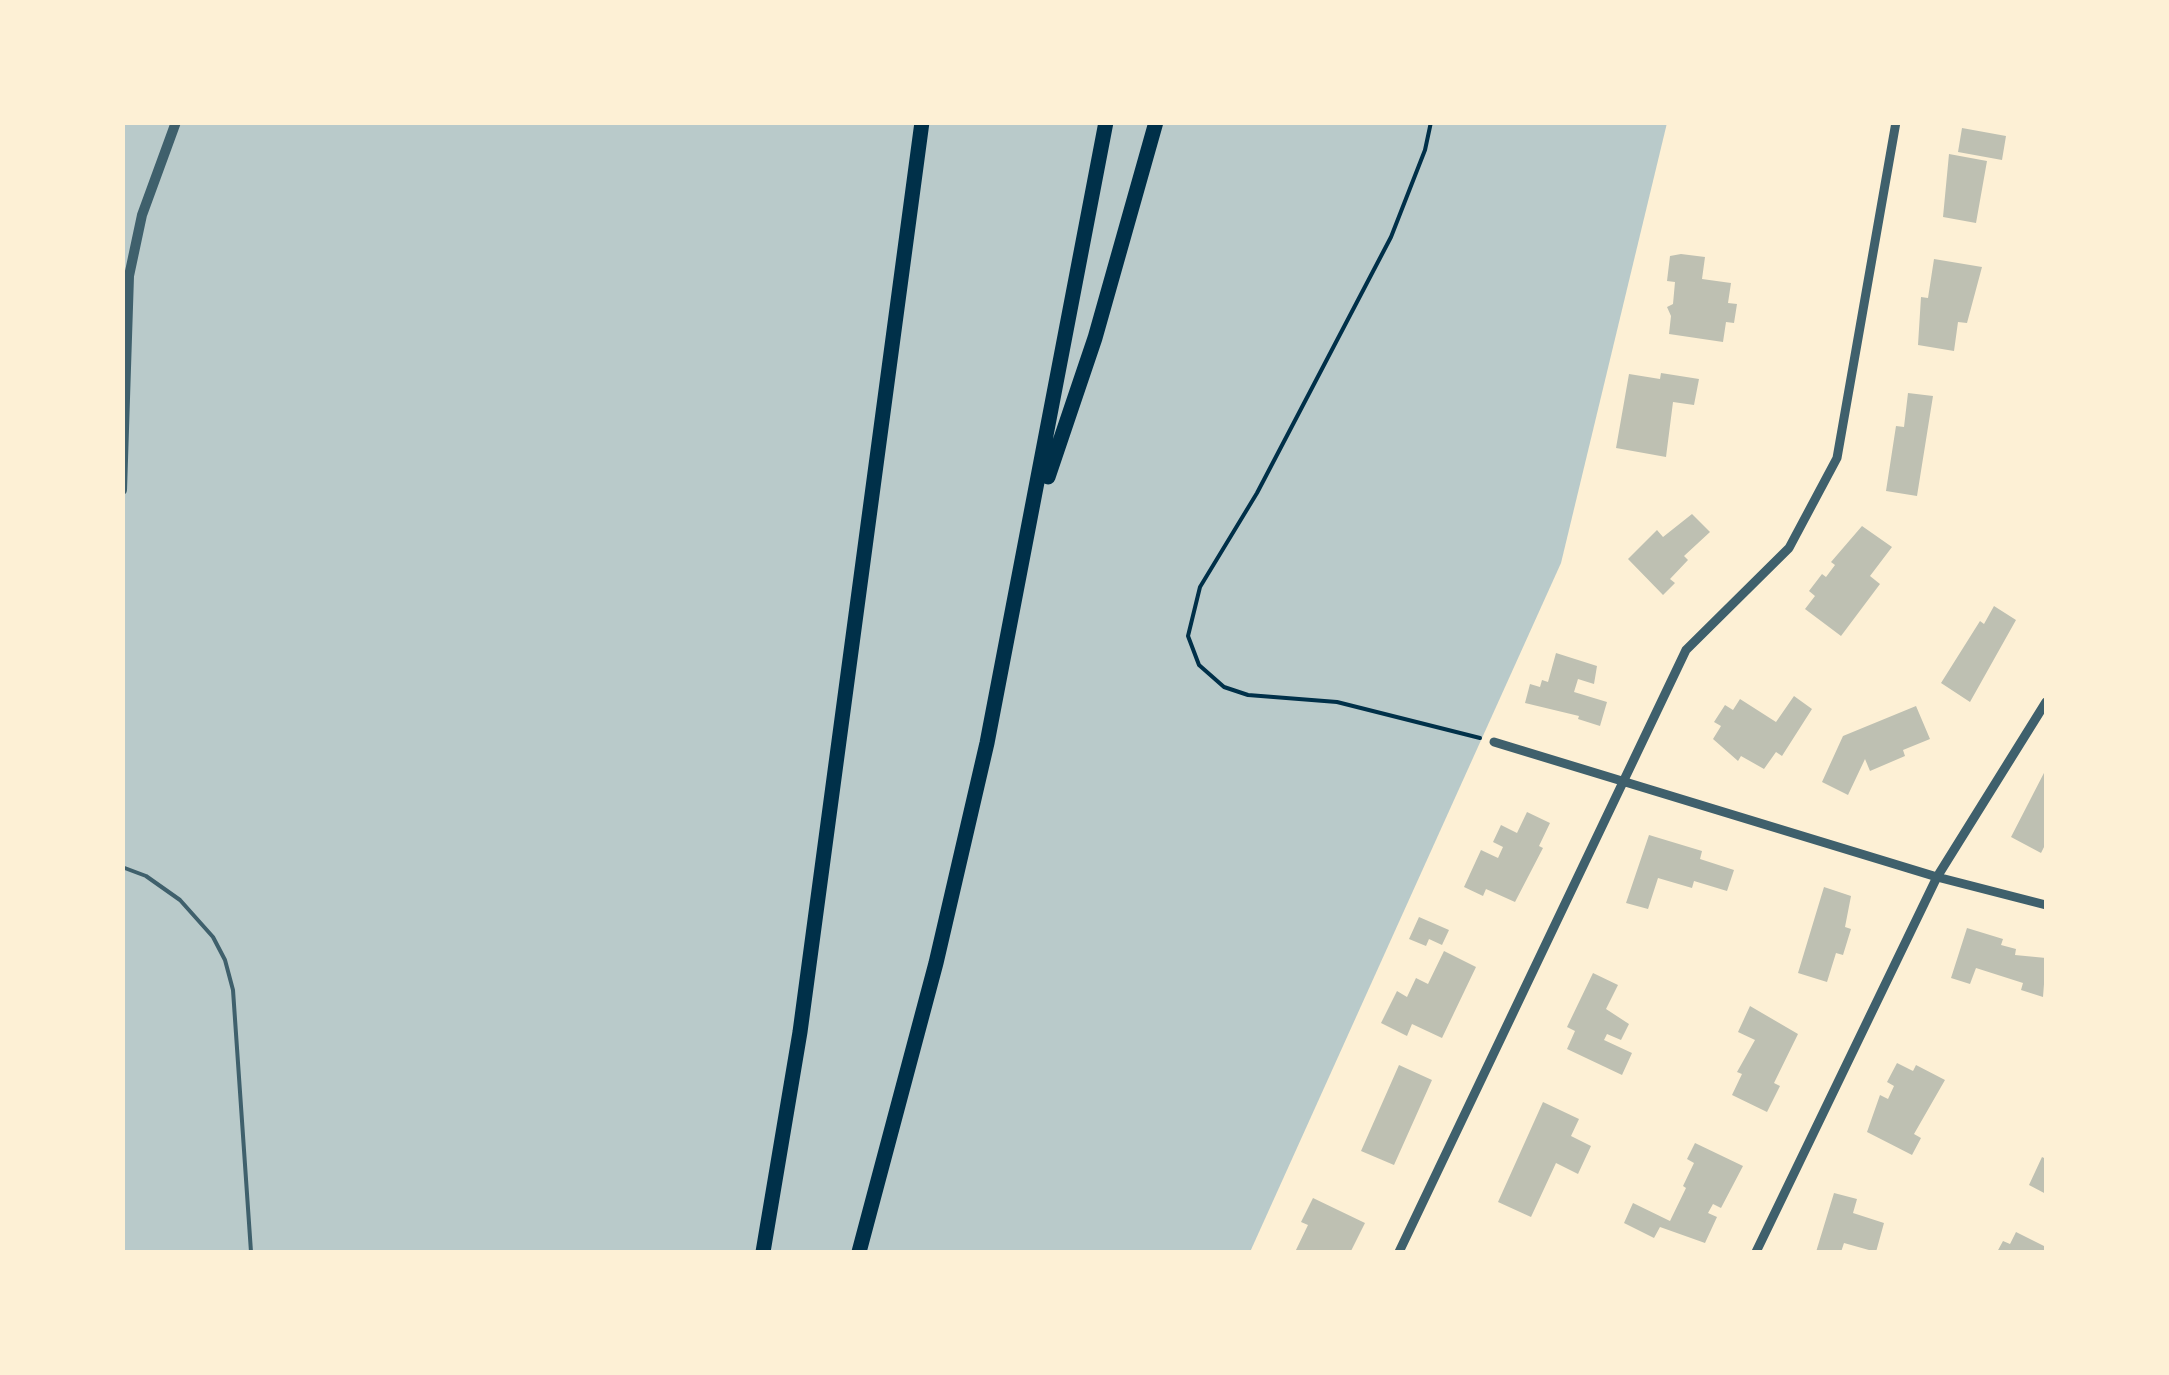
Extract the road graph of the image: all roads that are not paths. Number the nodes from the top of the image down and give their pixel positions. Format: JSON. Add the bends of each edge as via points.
{"nodes":[{"id":1,"x":176,"y":122,"type":"edge"},
{"id":2,"x":922,"y":122,"type":"edge"},
{"id":3,"x":1106,"y":122,"type":"edge"},
{"id":4,"x":1156,"y":122,"type":"edge"},
{"id":5,"x":1896,"y":122,"type":"edge"},
{"id":6,"x":122,"y":490,"type":"edge"},
{"id":7,"x":1032,"y":523,"type":"junction"},
{"id":8,"x":2046,"y":702,"type":"edge"},
{"id":9,"x":1494,"y":742,"type":"road end"},
{"id":10,"x":1624,"y":780,"type":"junction"},
{"id":11,"x":122,"y":867,"type":"edge"},
{"id":12,"x":1937,"y":876,"type":"junction"},
{"id":13,"x":2046,"y":905,"type":"edge"},
{"id":14,"x":251,"y":1252,"type":"edge"},
{"id":15,"x":763,"y":1252,"type":"edge"},
{"id":16,"x":859,"y":1252,"type":"edge"},
{"id":17,"x":1399,"y":1252,"type":"edge"},
{"id":18,"x":1756,"y":1252,"type":"edge"}],
"edges":[{"from":1,"to":6,"type":"street","via":[[142,215],[130,276]]},
{"from":2,"to":15,"type":"highway","via":[[800,1032]]},
{"from":3,"to":7,"type":"highway"},
{"from":4,"to":7,"type":"highway","via":[[1085,371]]},
{"from":5,"to":10,"type":"street","via":[[1836,458],[1789,548],[1686,650]]},
{"from":7,"to":16,"type":"highway","via":[[957,875]]},
{"from":8,"to":12,"type":"street"},
{"from":9,"to":10,"type":"street"},
{"from":10,"to":12,"type":"street"},
{"from":10,"to":17,"type":"street"},
{"from":11,"to":14,"type":"lane","via":[[180,900],[226,960]]},
{"from":12,"to":13,"type":"street"},
{"from":12,"to":18,"type":"street"}]}
